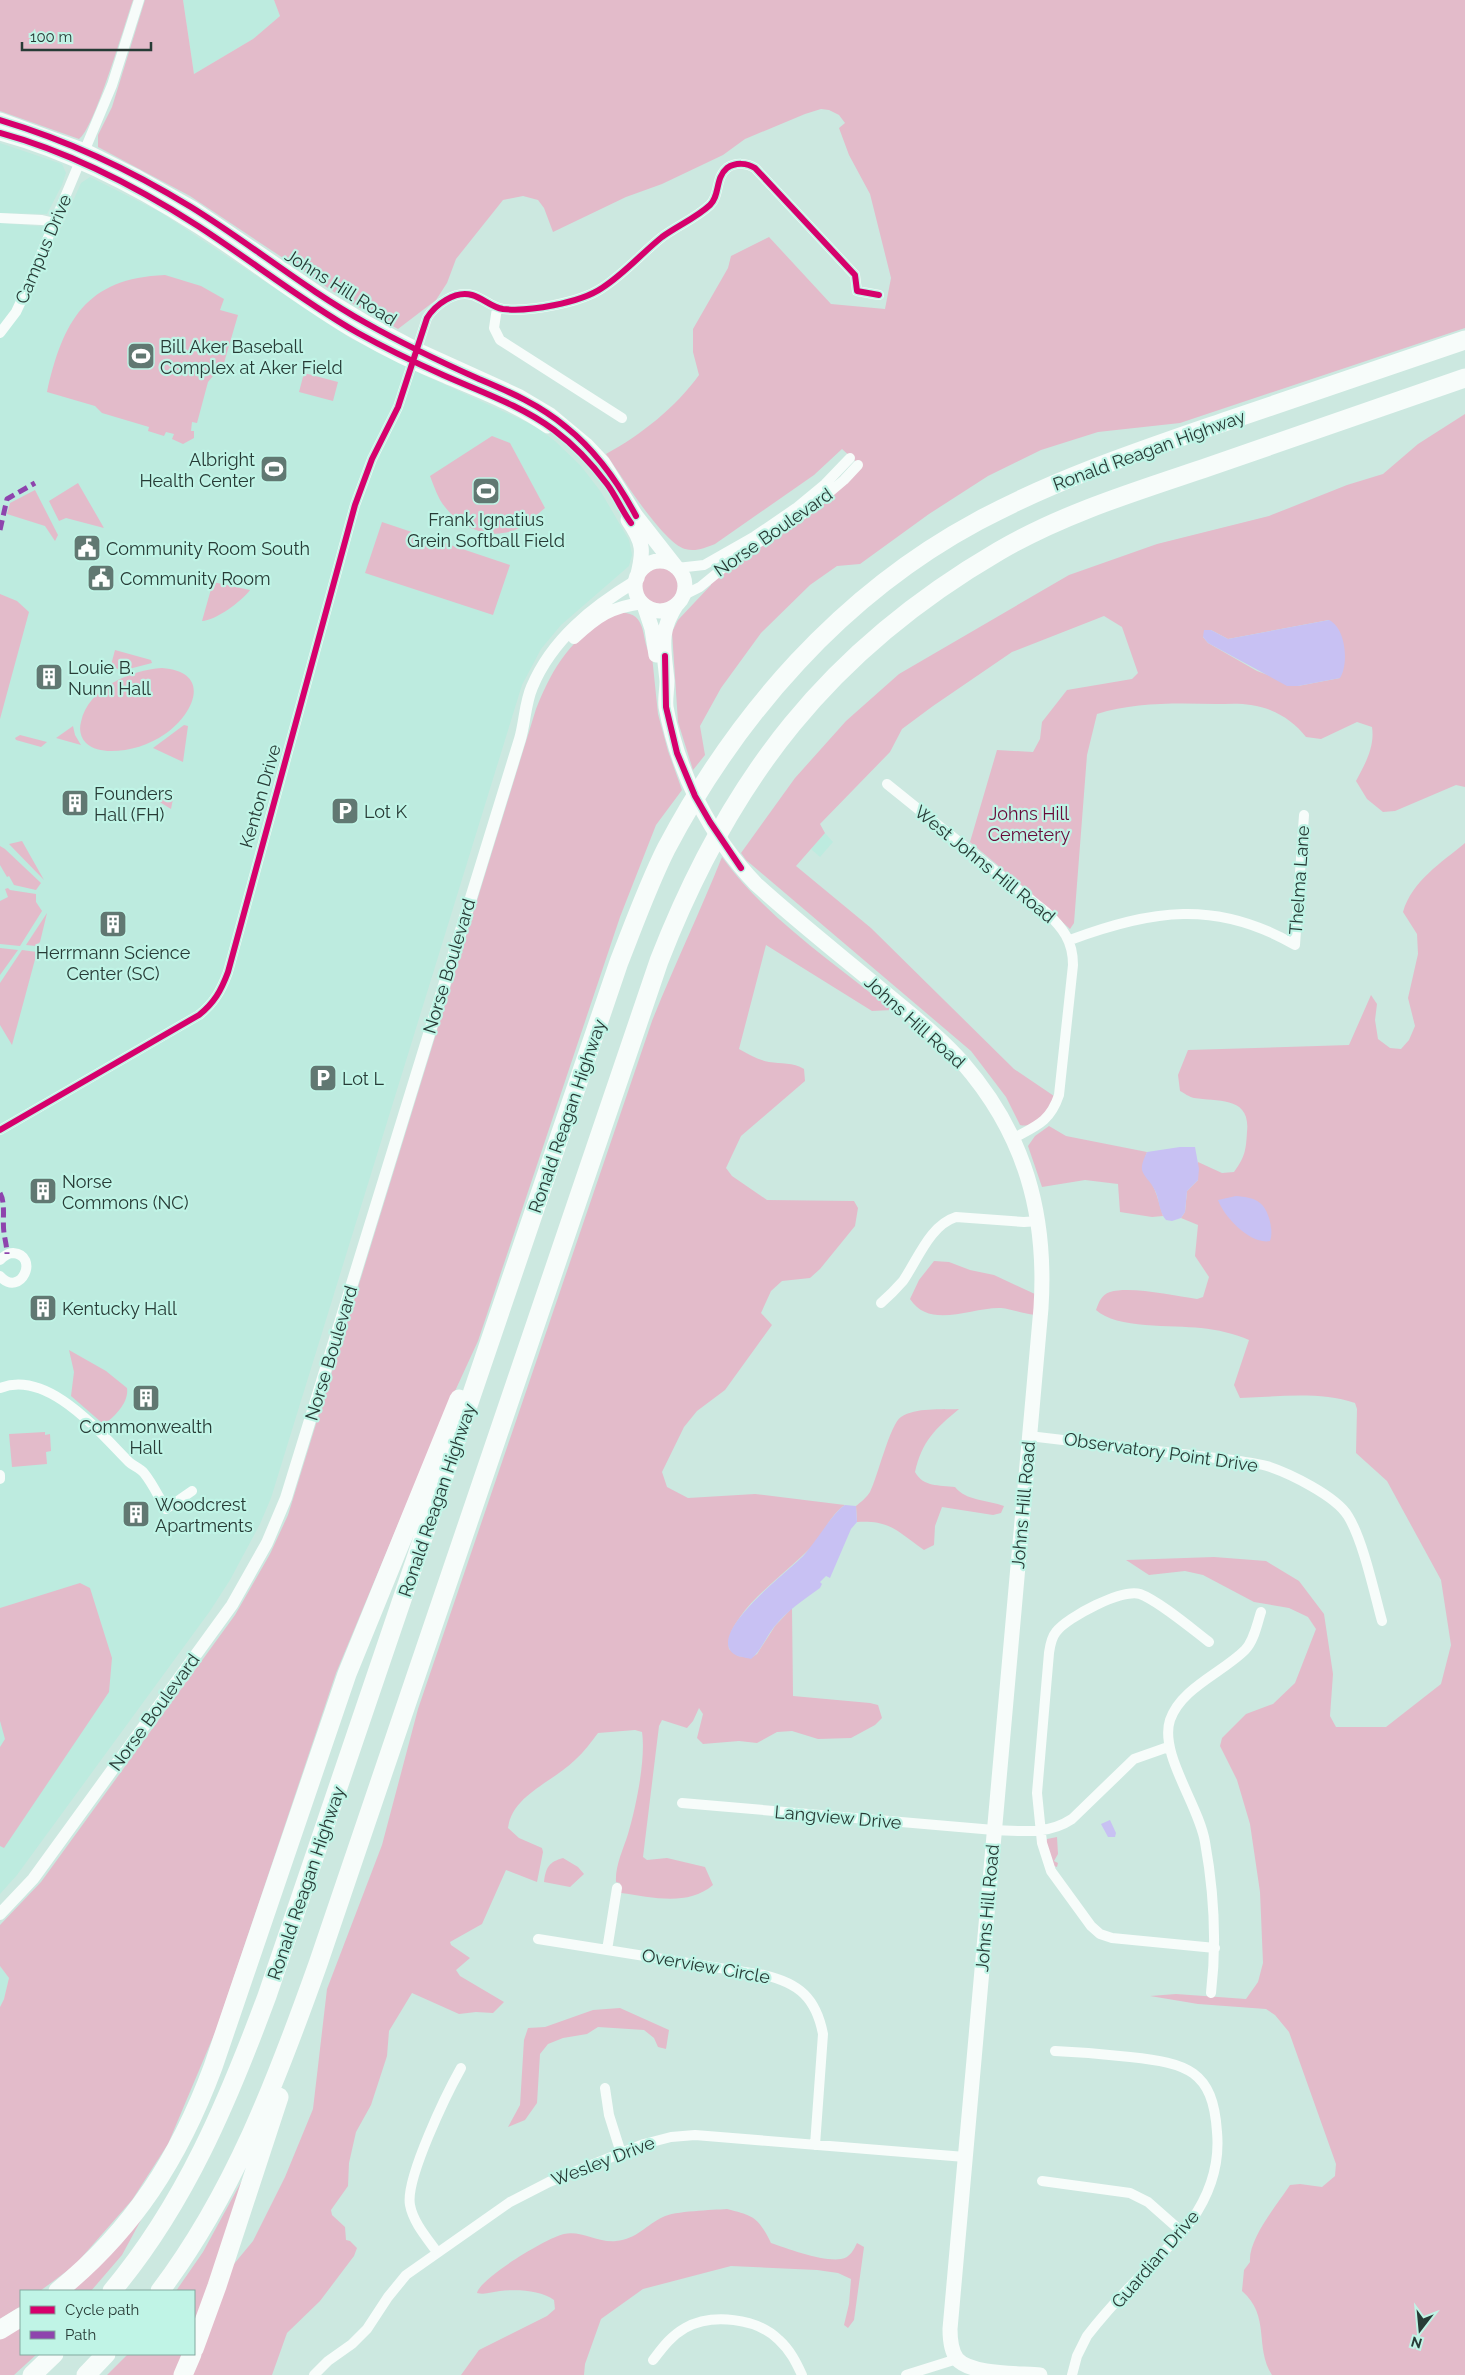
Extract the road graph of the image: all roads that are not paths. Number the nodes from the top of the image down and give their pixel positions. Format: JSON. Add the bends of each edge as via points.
{"nodes":[{"id":1,"x":139,"y":0,"type":"edge"},
{"id":2,"x":0,"y":120,"type":"edge"},
{"id":3,"x":0,"y":133,"type":"edge"},
{"id":4,"x":83,"y":157,"type":"junction"},
{"id":5,"x":0,"y":218,"type":"edge"},
{"id":6,"x":55,"y":223,"type":"junction"},
{"id":7,"x":879,"y":295,"type":"dead end"},
{"id":8,"x":497,"y":308,"type":"junction"},
{"id":9,"x":0,"y":333,"type":"edge"},
{"id":10,"x":1465,"y":340,"type":"edge"},
{"id":11,"x":415,"y":355,"type":"junction"},
{"id":12,"x":1465,"y":378,"type":"edge"},
{"id":13,"x":622,"y":418,"type":"dead end"},
{"id":14,"x":677,"y":567,"type":"junction"},
{"id":15,"x":637,"y":579,"type":"junction"},
{"id":16,"x":680,"y":600,"type":"junction"},
{"id":17,"x":644,"y":604,"type":"junction"},
{"id":18,"x":666,"y":700,"type":"junction"},
{"id":19,"x":524,"y":723,"type":"junction"},
{"id":20,"x":886,"y":784,"type":"dead end"},
{"id":21,"x":1304,"y":815,"type":"dead end"},
{"id":22,"x":1070,"y":940,"type":"junction"},
{"id":23,"x":0,"y":1130,"type":"edge"},
{"id":24,"x":1012,"y":1139,"type":"junction"},
{"id":25,"x":1039,"y":1221,"type":"junction"},
{"id":26,"x":0,"y":1260,"type":"edge"},
{"id":27,"x":0,"y":1276,"type":"edge"},
{"id":28,"x":881,"y":1303,"type":"dead end"},
{"id":29,"x":494,"y":1331,"type":"junction"},
{"id":30,"x":0,"y":1388,"type":"edge"},
{"id":31,"x":1029,"y":1436,"type":"junction"},
{"id":32,"x":0,"y":1475,"type":"edge"},
{"id":33,"x":0,"y":1479,"type":"edge"},
{"id":34,"x":192,"y":1491,"type":"dead end"},
{"id":35,"x":1261,"y":1612,"type":"dead end"},
{"id":36,"x":1382,"y":1621,"type":"dead end"},
{"id":37,"x":1210,"y":1642,"type":"dead end"},
{"id":38,"x":1168,"y":1747,"type":"junction"},
{"id":39,"x":682,"y":1803,"type":"dead end"},
{"id":40,"x":994,"y":1830,"type":"junction"},
{"id":41,"x":1041,"y":1831,"type":"junction"},
{"id":42,"x":617,"y":1888,"type":"dead end"},
{"id":43,"x":0,"y":1914,"type":"edge"},
{"id":44,"x":538,"y":1939,"type":"dead end"},
{"id":45,"x":1215,"y":1948,"type":"junction"},
{"id":46,"x":607,"y":1950,"type":"junction"},
{"id":47,"x":1212,"y":1993,"type":"dead end"},
{"id":48,"x":294,"y":2032,"type":"junction"},
{"id":49,"x":1055,"y":2051,"type":"dead end"},
{"id":50,"x":461,"y":2068,"type":"dead end"},
{"id":51,"x":604,"y":2088,"type":"dead end"},
{"id":52,"x":815,"y":2145,"type":"junction"},
{"id":53,"x":621,"y":2153,"type":"junction"},
{"id":54,"x":965,"y":2157,"type":"junction"},
{"id":55,"x":1042,"y":2181,"type":"dead end"},
{"id":56,"x":1182,"y":2232,"type":"junction"},
{"id":57,"x":437,"y":2252,"type":"junction"},
{"id":58,"x":59,"y":2290,"type":"edge"},
{"id":59,"x":113,"y":2290,"type":"edge"},
{"id":60,"x":161,"y":2290,"type":"edge"},
{"id":61,"x":20,"y":2318,"type":"edge"},
{"id":62,"x":0,"y":2330,"type":"edge"},
{"id":63,"x":195,"y":2346,"type":"edge"},
{"id":64,"x":53,"y":2355,"type":"edge"},
{"id":65,"x":105,"y":2355,"type":"edge"},
{"id":66,"x":192,"y":2355,"type":"edge"},
{"id":67,"x":957,"y":2359,"type":"junction"},
{"id":68,"x":653,"y":2360,"type":"dead end"},
{"id":69,"x":32,"y":2375,"type":"edge"},
{"id":70,"x":86,"y":2375,"type":"edge"},
{"id":71,"x":183,"y":2375,"type":"edge"},
{"id":72,"x":314,"y":2375,"type":"edge"},
{"id":73,"x":802,"y":2375,"type":"edge"},
{"id":74,"x":906,"y":2375,"type":"edge"},
{"id":75,"x":1040,"y":2375,"type":"edge"},
{"id":76,"x":1072,"y":2375,"type":"edge"}],
"edges":[{"from":1,"to":4,"type":"street","name":"Campus Drive","via":[[112,85]]},
{"from":2,"to":4,"type":"main road","name":"Johns Hill Road"},
{"from":3,"to":4,"type":"main road","name":"Johns Hill Road"},
{"from":4,"to":6,"type":"street","name":"Campus Drive"},
{"from":4,"to":11,"type":"main road","name":"Johns Hill Road","via":[[174,211],[313,306],[359,333]]},
{"from":5,"to":6,"type":"street"},
{"from":6,"to":9,"type":"street","name":"Campus Drive","via":[[24,296]]},
{"from":7,"to":8,"type":"street","via":[[857,291],[855,275],[755,168],[740,164],[727,168],[723,173],[711,204],[663,236],[600,289],[572,302]]},
{"from":8,"to":11,"type":"street","name":"Kenton Drive","via":[[465,294],[445,301],[428,318]]},
{"from":8,"to":13,"type":"street","via":[[494,328],[500,340]]},
{"from":10,"to":29,"type":"highway","name":"Ronald Reagan Highway","via":[[1108,462],[1018,500],[899,570],[800,659],[734,737],[706,778],[665,852],[619,962]]},
{"from":11,"to":14,"type":"main road","name":"Johns Hill Road","via":[[518,396],[566,427],[603,463],[636,516]]},
{"from":11,"to":15,"type":"main road","name":"Johns Hill Road","via":[[524,411],[574,446],[607,484],[638,534],[643,552]]},
{"from":11,"to":23,"type":"street","name":"Kenton Drive","via":[[398,407],[372,459],[355,505],[220,992],[211,1006],[198,1016]]},
{"from":12,"to":48,"type":"highway","name":"Ronald Reagan Highway","via":[[1065,518],[1000,550],[928,596],[880,633],[786,730],[749,781],[709,848],[659,960]]},
{"from":14,"to":15,"type":"main road","via":[[662,561],[654,562],[646,565]]},
{"from":14,"to":16,"type":"main road","via":[[684,580]]},
{"from":14,"to":16,"type":"street","name":"Norse Boulevard","via":[[704,565],[755,536],[854,462],[844,480],[805,514],[739,555]]},
{"from":15,"to":17,"type":"main road","via":[[636,592]]},
{"from":15,"to":19,"type":"street","name":"Norse Boulevard","via":[[581,620],[548,656],[526,702]]},
{"from":16,"to":17,"type":"main road","via":[[664,610]]},
{"from":16,"to":18,"type":"main road","name":"Johns Hill Road","via":[[664,631]]},
{"from":17,"to":18,"type":"main road","name":"Johns Hill Road","via":[[652,629],[659,687]]},
{"from":17,"to":19,"type":"street","name":"Norse Boulevard","via":[[612,610],[572,640],[555,660]]},
{"from":18,"to":24,"type":"main road","name":"Johns Hill Road","via":[[673,739],[685,774],[722,841],[742,868],[777,902],[950,1049],[986,1093]]},
{"from":19,"to":43,"type":"street","name":"Norse Boulevard","via":[[276,1522],[228,1611],[33,1878]]},
{"from":20,"to":22,"type":"street","name":"West Johns Hill Road","via":[[1046,912]]},
{"from":21,"to":22,"type":"street","name":"Thelma Lane","via":[[1295,945],[1245,922],[1201,913],[1156,916]]},
{"from":22,"to":24,"type":"street","name":"West Johns Hill Road","via":[[1073,965],[1059,1095],[1045,1121]]},
{"from":24,"to":25,"type":"main road","name":"Johns Hill Road","via":[[1030,1183]]},
{"from":25,"to":28,"type":"street","via":[[956,1216],[947,1220],[928,1241],[894,1292]]},
{"from":25,"to":31,"type":"main road","name":"Johns Hill Road","via":[[1042,1283]]},
{"from":26,"to":27,"type":"street","via":[[8,1254],[16,1254],[24,1258],[27,1267],[25,1276],[17,1282],[8,1282]]},
{"from":29,"to":58,"type":"highway","via":[[461,1394],[357,1646],[194,2114],[173,2157],[146,2199],[114,2240]]},
{"from":29,"to":59,"type":"highway","name":"Ronald Reagan Highway","via":[[244,2059],[226,2104],[187,2182],[158,2230]]},
{"from":30,"to":34,"type":"street","via":[[16,1383],[30,1384],[65,1402],[87,1419],[131,1464],[143,1471],[166,1509]]},
{"from":31,"to":36,"type":"street","name":"Observatory Point Drive","via":[[1233,1460],[1268,1467],[1284,1474],[1334,1501],[1348,1517]]},
{"from":31,"to":40,"type":"main road","name":"Johns Hill Road"},
{"from":32,"to":33,"type":"street"},
{"from":35,"to":38,"type":"street","via":[[1244,1650],[1176,1706],[1170,1721]]},
{"from":37,"to":41,"type":"street","via":[[1147,1597],[1133,1592],[1062,1624],[1052,1638],[1049,1653],[1037,1793]]},
{"from":38,"to":41,"type":"street","name":"Langview Drive","via":[[1134,1759],[1072,1819]]},
{"from":38,"to":45,"type":"street","via":[[1205,1841],[1216,1929]]},
{"from":39,"to":40,"type":"street","name":"Langview Drive"},
{"from":40,"to":41,"type":"street","name":"Langview Drive"},
{"from":40,"to":54,"type":"main road","name":"Johns Hill Road"},
{"from":41,"to":45,"type":"street","via":[[1050,1871],[1100,1934],[1112,1938]]},
{"from":42,"to":46,"type":"street"},
{"from":44,"to":46,"type":"street","name":"Overview Circle"},
{"from":45,"to":47,"type":"street"},
{"from":46,"to":52,"type":"street","name":"Overview Circle","via":[[764,1974],[786,1981],[801,1991],[813,2005],[822,2034]]},
{"from":48,"to":60,"type":"highway","name":"Ronald Reagan Highway","via":[[245,2151],[196,2240]]},
{"from":48,"to":63,"type":"highway","via":[[273,2120]]},
{"from":49,"to":56,"type":"street","name":"Guardian Drive","via":[[1162,2060],[1190,2071],[1205,2086],[1213,2100],[1217,2159],[1206,2199]]},
{"from":50,"to":57,"type":"street","via":[[440,2107],[410,2191],[412,2214]]},
{"from":51,"to":53,"type":"street"},
{"from":52,"to":53,"type":"street","name":"Wesley Drive","via":[[695,2135],[663,2138]]},
{"from":52,"to":54,"type":"street","name":"Wesley Drive"},
{"from":53,"to":57,"type":"street","name":"Wesley Drive","via":[[535,2188]]},
{"from":54,"to":67,"type":"main road","name":"Johns Hill Road","via":[[950,2329],[950,2342]]},
{"from":55,"to":56,"type":"street","via":[[1130,2193],[1148,2202]]},
{"from":56,"to":76,"type":"street","name":"Guardian Drive","via":[[1087,2336]]},
{"from":57,"to":72,"type":"street","name":"Wesley Drive","via":[[401,2280],[362,2335]]},
{"from":61,"to":62,"type":"highway"},
{"from":64,"to":69,"type":"highway"},
{"from":65,"to":70,"type":"highway"},
{"from":66,"to":71,"type":"highway"},
{"from":67,"to":74,"type":"street"},
{"from":67,"to":75,"type":"main road","via":[[968,2366],[989,2371]]},
{"from":68,"to":73,"type":"street","via":[[668,2340],[686,2327],[710,2320],[728,2321],[750,2324],[772,2334],[787,2348]]}]}
